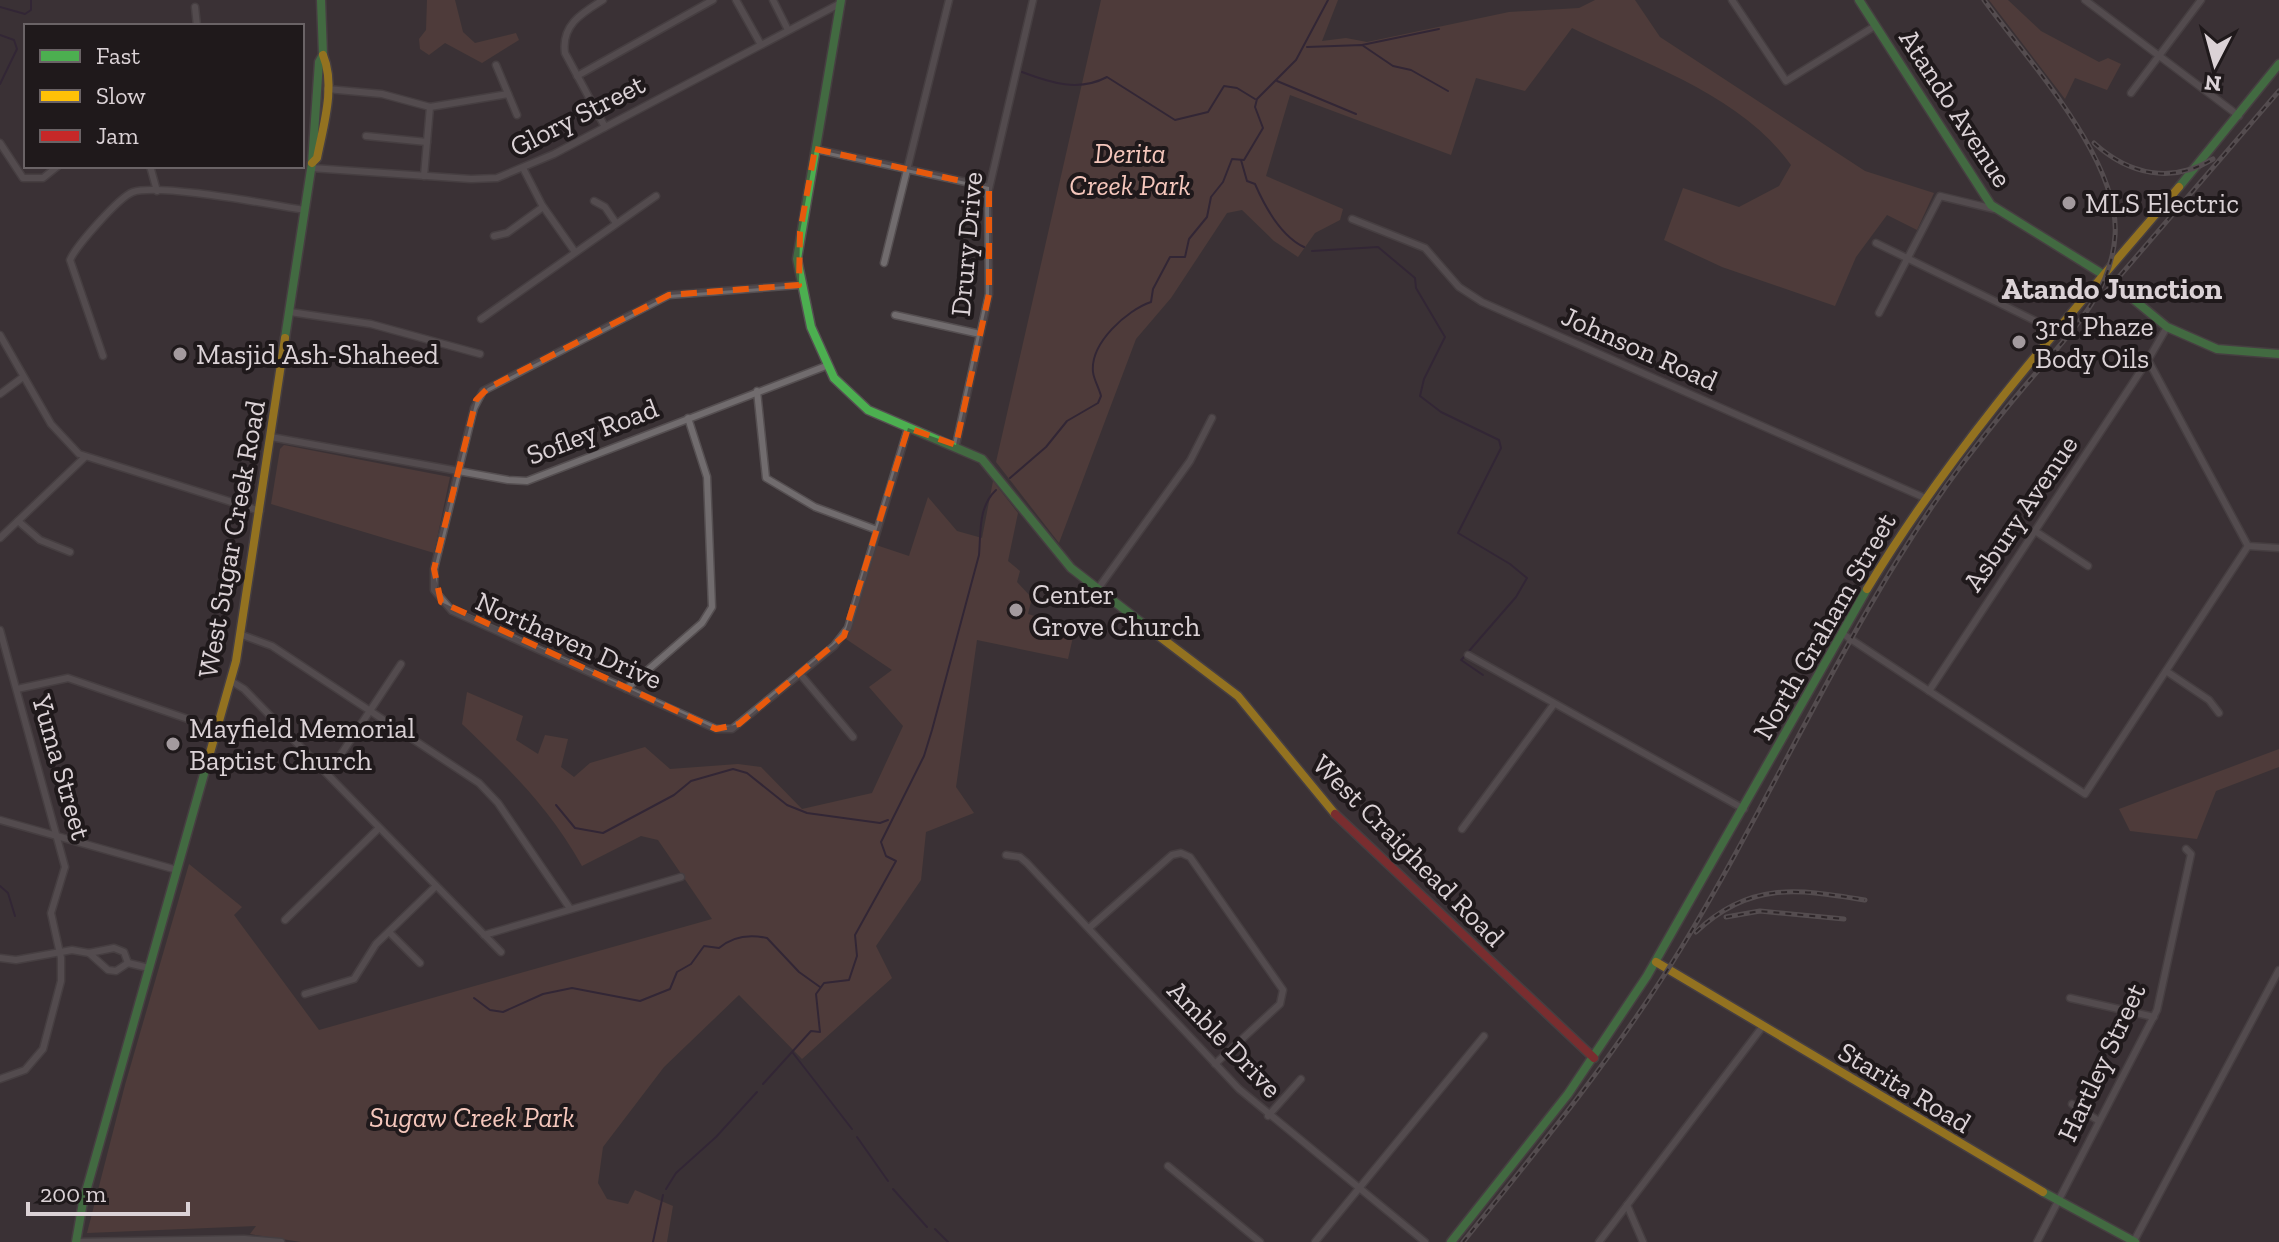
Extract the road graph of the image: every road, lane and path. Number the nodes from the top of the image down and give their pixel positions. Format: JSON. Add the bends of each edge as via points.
{"nodes":[{"id":1,"x":321,"y":0,"type":"edge"},
{"id":2,"x":603,"y":0,"type":"edge"},
{"id":3,"x":713,"y":0,"type":"edge"},
{"id":4,"x":736,"y":0,"type":"edge"},
{"id":5,"x":773,"y":0,"type":"edge"},
{"id":6,"x":949,"y":0,"type":"edge"},
{"id":7,"x":1033,"y":0,"type":"edge"},
{"id":8,"x":1732,"y":0,"type":"edge"},
{"id":9,"x":1859,"y":0,"type":"edge"},
{"id":10,"x":2085,"y":0,"type":"edge"},
{"id":11,"x":2201,"y":0,"type":"edge"},
{"id":12,"x":841,"y":1,"type":"edge"},
{"id":13,"x":195,"y":7,"type":"dead end"},
{"id":14,"x":197,"y":24,"type":"edge"},
{"id":15,"x":1875,"y":26,"type":"junction"},
{"id":16,"x":787,"y":28,"type":"junction"},
{"id":17,"x":760,"y":43,"type":"junction"},
{"id":18,"x":323,"y":55,"type":"junction"},
{"id":19,"x":2159,"y":56,"type":"junction"},
{"id":20,"x":2279,"y":64,"type":"edge"},
{"id":21,"x":496,"y":65,"type":"dead end"},
{"id":22,"x":577,"y":76,"type":"junction"},
{"id":23,"x":327,"y":89,"type":"junction"},
{"id":24,"x":2131,"y":93,"type":"dead end"},
{"id":25,"x":508,"y":94,"type":"junction"},
{"id":26,"x":430,"y":107,"type":"junction"},
{"id":27,"x":517,"y":115,"type":"dead end"},
{"id":28,"x":2239,"y":116,"type":"junction"},
{"id":29,"x":605,"y":127,"type":"junction"},
{"id":30,"x":366,"y":136,"type":"dead end"},
{"id":31,"x":427,"y":142,"type":"junction"},
{"id":32,"x":0,"y":143,"type":"edge"},
{"id":33,"x":815,"y":149,"type":"junction"},
{"id":34,"x":312,"y":165,"type":"junction"},
{"id":35,"x":56,"y":168,"type":"edge"},
{"id":36,"x":151,"y":168,"type":"edge"},
{"id":37,"x":523,"y":168,"type":"junction"},
{"id":38,"x":908,"y":169,"type":"junction"},
{"id":39,"x":424,"y":176,"type":"junction"},
{"id":40,"x":989,"y":187,"type":"junction"},
{"id":41,"x":157,"y":191,"type":"junction"},
{"id":42,"x":656,"y":196,"type":"dead end"},
{"id":43,"x":594,"y":201,"type":"dead end"},
{"id":44,"x":543,"y":207,"type":"junction"},
{"id":45,"x":305,"y":210,"type":"junction"},
{"id":46,"x":1997,"y":210,"type":"junction"},
{"id":47,"x":1352,"y":219,"type":"dead end"},
{"id":48,"x":616,"y":223,"type":"junction"},
{"id":49,"x":494,"y":236,"type":"dead end"},
{"id":50,"x":1876,"y":243,"type":"dead end"},
{"id":51,"x":575,"y":252,"type":"junction"},
{"id":52,"x":1907,"y":259,"type":"junction"},
{"id":53,"x":884,"y":263,"type":"dead end"},
{"id":54,"x":2104,"y":275,"type":"junction"},
{"id":55,"x":799,"y":285,"type":"junction"},
{"id":56,"x":290,"y":312,"type":"junction"},
{"id":57,"x":1879,"y":313,"type":"dead end"},
{"id":58,"x":895,"y":315,"type":"dead end"},
{"id":59,"x":481,"y":319,"type":"dead end"},
{"id":60,"x":2167,"y":327,"type":"junction"},
{"id":61,"x":2056,"y":331,"type":"junction"},
{"id":62,"x":980,"y":334,"type":"junction"},
{"id":63,"x":0,"y":335,"type":"edge"},
{"id":64,"x":480,"y":354,"type":"dead end"},
{"id":65,"x":2279,"y":354,"type":"edge"},
{"id":66,"x":103,"y":356,"type":"dead end"},
{"id":67,"x":2148,"y":360,"type":"junction"},
{"id":68,"x":826,"y":366,"type":"junction"},
{"id":69,"x":23,"y":377,"type":"junction"},
{"id":70,"x":757,"y":391,"type":"junction"},
{"id":71,"x":0,"y":394,"type":"edge"},
{"id":72,"x":688,"y":418,"type":"junction"},
{"id":73,"x":1212,"y":418,"type":"dead end"},
{"id":74,"x":908,"y":428,"type":"junction"},
{"id":75,"x":271,"y":437,"type":"junction"},
{"id":76,"x":956,"y":445,"type":"junction"},
{"id":77,"x":85,"y":457,"type":"junction"},
{"id":78,"x":460,"y":471,"type":"junction"},
{"id":79,"x":1925,"y":498,"type":"junction"},
{"id":80,"x":260,"y":511,"type":"junction"},
{"id":81,"x":18,"y":521,"type":"junction"},
{"id":82,"x":877,"y":530,"type":"junction"},
{"id":83,"x":2035,"y":531,"type":"junction"},
{"id":84,"x":0,"y":538,"type":"edge"},
{"id":85,"x":2248,"y":546,"type":"junction"},
{"id":86,"x":2279,"y":548,"type":"edge"},
{"id":87,"x":70,"y":552,"type":"dead end"},
{"id":88,"x":2088,"y":566,"type":"dead end"},
{"id":89,"x":1097,"y":590,"type":"junction"},
{"id":90,"x":0,"y":630,"type":"edge"},
{"id":91,"x":1843,"y":634,"type":"junction"},
{"id":92,"x":242,"y":635,"type":"junction"},
{"id":93,"x":1468,"y":655,"type":"dead end"},
{"id":94,"x":401,"y":664,"type":"dead end"},
{"id":95,"x":2166,"y":671,"type":"junction"},
{"id":96,"x":800,"y":674,"type":"junction"},
{"id":97,"x":231,"y":681,"type":"junction"},
{"id":98,"x":17,"y":689,"type":"junction"},
{"id":99,"x":626,"y":689,"type":"junction"},
{"id":100,"x":1929,"y":691,"type":"junction"},
{"id":101,"x":1554,"y":704,"type":"junction"},
{"id":102,"x":370,"y":711,"type":"junction"},
{"id":103,"x":2219,"y":713,"type":"dead end"},
{"id":104,"x":217,"y":729,"type":"junction"},
{"id":105,"x":853,"y":737,"type":"dead end"},
{"id":106,"x":328,"y":774,"type":"junction"},
{"id":107,"x":1744,"y":809,"type":"junction"},
{"id":108,"x":0,"y":820,"type":"edge"},
{"id":109,"x":379,"y":828,"type":"junction"},
{"id":110,"x":1462,"y":829,"type":"dead end"},
{"id":111,"x":59,"y":836,"type":"junction"},
{"id":112,"x":2186,"y":849,"type":"dead end"},
{"id":113,"x":1006,"y":855,"type":"dead end"},
{"id":114,"x":177,"y":870,"type":"junction"},
{"id":115,"x":681,"y":877,"type":"dead end"},
{"id":116,"x":436,"y":886,"type":"junction"},
{"id":117,"x":569,"y":907,"type":"junction"},
{"id":118,"x":285,"y":920,"type":"dead end"},
{"id":119,"x":1089,"y":928,"type":"junction"},
{"id":120,"x":389,"y":932,"type":"junction"},
{"id":121,"x":484,"y":935,"type":"junction"},
{"id":122,"x":59,"y":951,"type":"junction"},
{"id":123,"x":501,"y":952,"type":"dead end"},
{"id":124,"x":89,"y":953,"type":"junction"},
{"id":125,"x":0,"y":958,"type":"edge"},
{"id":126,"x":1656,"y":962,"type":"junction"},
{"id":127,"x":128,"y":963,"type":"junction"},
{"id":128,"x":420,"y":963,"type":"dead end"},
{"id":129,"x":149,"y":968,"type":"junction"},
{"id":130,"x":2279,"y":970,"type":"edge"},
{"id":131,"x":305,"y":994,"type":"dead end"},
{"id":132,"x":2070,"y":998,"type":"dead end"},
{"id":133,"x":2154,"y":1017,"type":"junction"},
{"id":134,"x":1763,"y":1026,"type":"junction"},
{"id":135,"x":1484,"y":1036,"type":"dead end"},
{"id":136,"x":1594,"y":1058,"type":"junction"},
{"id":137,"x":1215,"y":1064,"type":"junction"},
{"id":138,"x":0,"y":1079,"type":"edge"},
{"id":139,"x":1301,"y":1079,"type":"dead end"},
{"id":140,"x":2072,"y":1104,"type":"dead end"},
{"id":141,"x":1268,"y":1116,"type":"junction"},
{"id":142,"x":2099,"y":1121,"type":"junction"},
{"id":143,"x":1168,"y":1166,"type":"dead end"},
{"id":144,"x":1358,"y":1188,"type":"junction"},
{"id":145,"x":2059,"y":1200,"type":"junction"},
{"id":146,"x":1627,"y":1205,"type":"junction"},
{"id":147,"x":76,"y":1242,"type":"edge"},
{"id":148,"x":281,"y":1242,"type":"edge"},
{"id":149,"x":1260,"y":1242,"type":"edge"},
{"id":150,"x":1315,"y":1242,"type":"edge"},
{"id":151,"x":1425,"y":1242,"type":"edge"},
{"id":152,"x":1451,"y":1242,"type":"edge"},
{"id":153,"x":1599,"y":1242,"type":"edge"},
{"id":154,"x":1643,"y":1242,"type":"edge"},
{"id":155,"x":2037,"y":1242,"type":"edge"},
{"id":156,"x":2135,"y":1242,"type":"edge"}],
"edges":[{"from":1,"to":18,"type":"main road","name":"West Sugar Creek Road"},
{"from":2,"to":22,"type":"street","via":[[579,15],[566,34],[565,53]]},
{"from":3,"to":22,"type":"street"},
{"from":4,"to":17,"type":"street"},
{"from":5,"to":16,"type":"street"},
{"from":6,"to":38,"type":"street"},
{"from":7,"to":40,"type":"street","name":"Drury Drive"},
{"from":8,"to":15,"type":"street","via":[[1786,81]]},
{"from":9,"to":15,"type":"main road","name":"Atando Avenue"},
{"from":10,"to":19,"type":"street"},
{"from":11,"to":19,"type":"street"},
{"from":12,"to":16,"type":"street","name":"Glory Street"},
{"from":12,"to":33,"type":"main road","name":"West Craighead Road"},
{"from":13,"to":14,"type":"street"},
{"from":15,"to":46,"type":"main road","name":"Atando Avenue"},
{"from":16,"to":17,"type":"street","name":"Glory Street"},
{"from":17,"to":29,"type":"street","name":"Glory Street"},
{"from":18,"to":23,"type":"main road","name":"West Sugar Creek Road","via":[[328,61]]},
{"from":18,"to":34,"type":"main road","name":"West Sugar Creek Road","via":[[311,125]]},
{"from":19,"to":24,"type":"street"},
{"from":19,"to":28,"type":"street"},
{"from":20,"to":28,"type":"main road","name":"North Graham Street"},
{"from":21,"to":25,"type":"street"},
{"from":22,"to":29,"type":"street"},
{"from":23,"to":26,"type":"street","via":[[388,95]]},
{"from":23,"to":34,"type":"main road","name":"West Sugar Creek Road"},
{"from":25,"to":26,"type":"street"},
{"from":25,"to":27,"type":"street"},
{"from":26,"to":31,"type":"street"},
{"from":28,"to":54,"type":"main road","name":"North Graham Street"},
{"from":29,"to":37,"type":"street","name":"Glory Street"},
{"from":30,"to":31,"type":"street"},
{"from":31,"to":39,"type":"street"},
{"from":32,"to":35,"type":"street","via":[[23,178],[43,178]]},
{"from":33,"to":38,"type":"street"},
{"from":33,"to":55,"type":"main road","name":"West Craighead Road","via":[[800,232]]},
{"from":34,"to":39,"type":"street","name":"Glory Street"},
{"from":34,"to":45,"type":"main road","name":"West Sugar Creek Road"},
{"from":36,"to":41,"type":"street"},
{"from":37,"to":39,"type":"street","name":"Glory Street","via":[[486,179]]},
{"from":37,"to":44,"type":"street"},
{"from":38,"to":40,"type":"street"},
{"from":38,"to":53,"type":"street"},
{"from":40,"to":62,"type":"street","name":"Drury Drive","via":[[990,285]]},
{"from":41,"to":45,"type":"street"},
{"from":41,"to":66,"type":"street","via":[[129,194],[70,260]]},
{"from":42,"to":48,"type":"street"},
{"from":43,"to":48,"type":"street"},
{"from":44,"to":49,"type":"street","via":[[507,233]]},
{"from":44,"to":51,"type":"street"},
{"from":45,"to":56,"type":"main road","name":"West Sugar Creek Road"},
{"from":46,"to":52,"type":"street","via":[[1940,196]]},
{"from":46,"to":54,"type":"main road","name":"Atando Avenue"},
{"from":47,"to":79,"type":"street","name":"Johnson Road","via":[[1425,248],[1459,287],[1482,302]]},
{"from":48,"to":51,"type":"street"},
{"from":50,"to":52,"type":"street"},
{"from":51,"to":59,"type":"street"},
{"from":52,"to":57,"type":"street"},
{"from":52,"to":61,"type":"street"},
{"from":54,"to":60,"type":"main road","name":"Atando Avenue"},
{"from":54,"to":61,"type":"main road","name":"North Graham Street"},
{"from":55,"to":68,"type":"main road","name":"West Craighead Road"},
{"from":55,"to":78,"type":"street","name":"Northaven Drive","via":[[669,295],[488,388],[476,400]]},
{"from":56,"to":64,"type":"street","via":[[362,322]]},
{"from":56,"to":75,"type":"main road","name":"West Sugar Creek Road"},
{"from":58,"to":62,"type":"street"},
{"from":60,"to":65,"type":"main road","name":"Atando Avenue","via":[[2217,349]]},
{"from":60,"to":67,"type":"street","name":"Asbury Avenue"},
{"from":61,"to":79,"type":"main road","name":"North Graham Street"},
{"from":62,"to":76,"type":"street","name":"Drury Drive"},
{"from":63,"to":69,"type":"street"},
{"from":67,"to":83,"type":"street","name":"Asbury Avenue"},
{"from":67,"to":85,"type":"street"},
{"from":68,"to":70,"type":"street","name":"Sofley Road"},
{"from":68,"to":74,"type":"main road","name":"West Craighead Road","via":[[858,404]]},
{"from":69,"to":71,"type":"street"},
{"from":69,"to":77,"type":"street","via":[[51,424]]},
{"from":70,"to":72,"type":"street","name":"Sofley Road"},
{"from":70,"to":82,"type":"street","via":[[766,478],[815,507]]},
{"from":72,"to":78,"type":"street","name":"Sofley Road","via":[[527,481]]},
{"from":72,"to":99,"type":"street","via":[[707,477],[712,607],[702,623]]},
{"from":73,"to":89,"type":"street","via":[[1190,461]]},
{"from":74,"to":76,"type":"main road","name":"West Craighead Road"},
{"from":74,"to":82,"type":"street","name":"Northaven Drive"},
{"from":75,"to":78,"type":"street","name":"Sofley Road"},
{"from":75,"to":80,"type":"main road","name":"West Sugar Creek Road"},
{"from":76,"to":89,"type":"main road","name":"West Craighead Road","via":[[995,472],[1059,555]]},
{"from":77,"to":80,"type":"street"},
{"from":77,"to":81,"type":"street"},
{"from":78,"to":99,"type":"street","name":"Northaven Drive","via":[[433,576],[441,602]]},
{"from":79,"to":91,"type":"main road","name":"North Graham Street"},
{"from":80,"to":92,"type":"main road","name":"West Sugar Creek Road"},
{"from":81,"to":84,"type":"street"},
{"from":81,"to":87,"type":"street","via":[[40,540]]},
{"from":82,"to":96,"type":"street","name":"Northaven Drive","via":[[848,628]]},
{"from":83,"to":88,"type":"street"},
{"from":83,"to":100,"type":"street","name":"Asbury Avenue"},
{"from":85,"to":86,"type":"street"},
{"from":85,"to":95,"type":"street"},
{"from":89,"to":136,"type":"main road","name":"West Craighead Road","via":[[1238,696],[1325,804]]},
{"from":90,"to":98,"type":"street","name":"Yuma Street"},
{"from":91,"to":100,"type":"street"},
{"from":91,"to":107,"type":"main road","name":"North Graham Street"},
{"from":92,"to":97,"type":"main road","name":"West Sugar Creek Road"},
{"from":92,"to":102,"type":"street","via":[[272,646]]},
{"from":93,"to":101,"type":"street"},
{"from":94,"to":102,"type":"street"},
{"from":95,"to":100,"type":"street","via":[[2085,794]]},
{"from":95,"to":103,"type":"street"},
{"from":96,"to":99,"type":"street","name":"Northaven Drive","via":[[727,730]]},
{"from":96,"to":105,"type":"street"},
{"from":97,"to":104,"type":"main road","name":"West Sugar Creek Road"},
{"from":97,"to":106,"type":"street"},
{"from":98,"to":104,"type":"street","via":[[68,678]]},
{"from":98,"to":111,"type":"street","name":"Yuma Street"},
{"from":101,"to":107,"type":"street"},
{"from":101,"to":110,"type":"street"},
{"from":102,"to":106,"type":"street"},
{"from":102,"to":117,"type":"street","via":[[487,790]]},
{"from":104,"to":114,"type":"main road","name":"West Sugar Creek Road"},
{"from":106,"to":109,"type":"street"},
{"from":107,"to":126,"type":"main road","name":"North Graham Street"},
{"from":108,"to":111,"type":"street"},
{"from":109,"to":116,"type":"street"},
{"from":109,"to":118,"type":"street"},
{"from":111,"to":114,"type":"street"},
{"from":111,"to":122,"type":"street","name":"Yuma Street","via":[[65,871],[51,913]]},
{"from":112,"to":133,"type":"street","name":"Hartley Street","via":[[2191,854]]},
{"from":113,"to":119,"type":"street","name":"Amble Drive","via":[[1020,857]]},
{"from":114,"to":129,"type":"main road","name":"West Sugar Creek Road"},
{"from":115,"to":117,"type":"street"},
{"from":116,"to":120,"type":"street"},
{"from":116,"to":121,"type":"street"},
{"from":117,"to":121,"type":"street"},
{"from":119,"to":137,"type":"street","name":"Amble Drive"},
{"from":119,"to":137,"type":"street","via":[[1172,855],[1190,857],[1284,995]]},
{"from":120,"to":128,"type":"street"},
{"from":120,"to":131,"type":"street","via":[[354,979]]},
{"from":121,"to":123,"type":"street"},
{"from":122,"to":124,"type":"street"},
{"from":122,"to":125,"type":"street"},
{"from":122,"to":138,"type":"street","name":"Yuma Street","via":[[61,981],[43,1049],[25,1070]]},
{"from":124,"to":127,"type":"street","via":[[120,949]]},
{"from":124,"to":127,"type":"street","via":[[108,970]]},
{"from":126,"to":134,"type":"main road","name":"Starita Road"},
{"from":126,"to":136,"type":"main road","name":"North Graham Street"},
{"from":127,"to":129,"type":"street"},
{"from":129,"to":147,"type":"main road","name":"West Sugar Creek Road"},
{"from":130,"to":156,"type":"street"},
{"from":132,"to":133,"type":"street"},
{"from":133,"to":142,"type":"street","name":"Hartley Street"},
{"from":134,"to":145,"type":"main road","name":"Starita Road"},
{"from":134,"to":146,"type":"street"},
{"from":135,"to":144,"type":"street"},
{"from":136,"to":152,"type":"main road","name":"North Graham Street"},
{"from":137,"to":141,"type":"street","name":"Amble Drive"},
{"from":139,"to":141,"type":"street"},
{"from":140,"to":142,"type":"street"},
{"from":141,"to":144,"type":"street","name":"Amble Drive"},
{"from":142,"to":145,"type":"street","name":"Hartley Street"},
{"from":143,"to":149,"type":"street"},
{"from":144,"to":150,"type":"street"},
{"from":144,"to":151,"type":"street","name":"Amble Drive"},
{"from":145,"to":155,"type":"street","name":"Hartley Street"},
{"from":145,"to":156,"type":"main road","name":"Starita Road"},
{"from":146,"to":153,"type":"street"},
{"from":146,"to":154,"type":"street"},
{"from":147,"to":148,"type":"street"}]}
